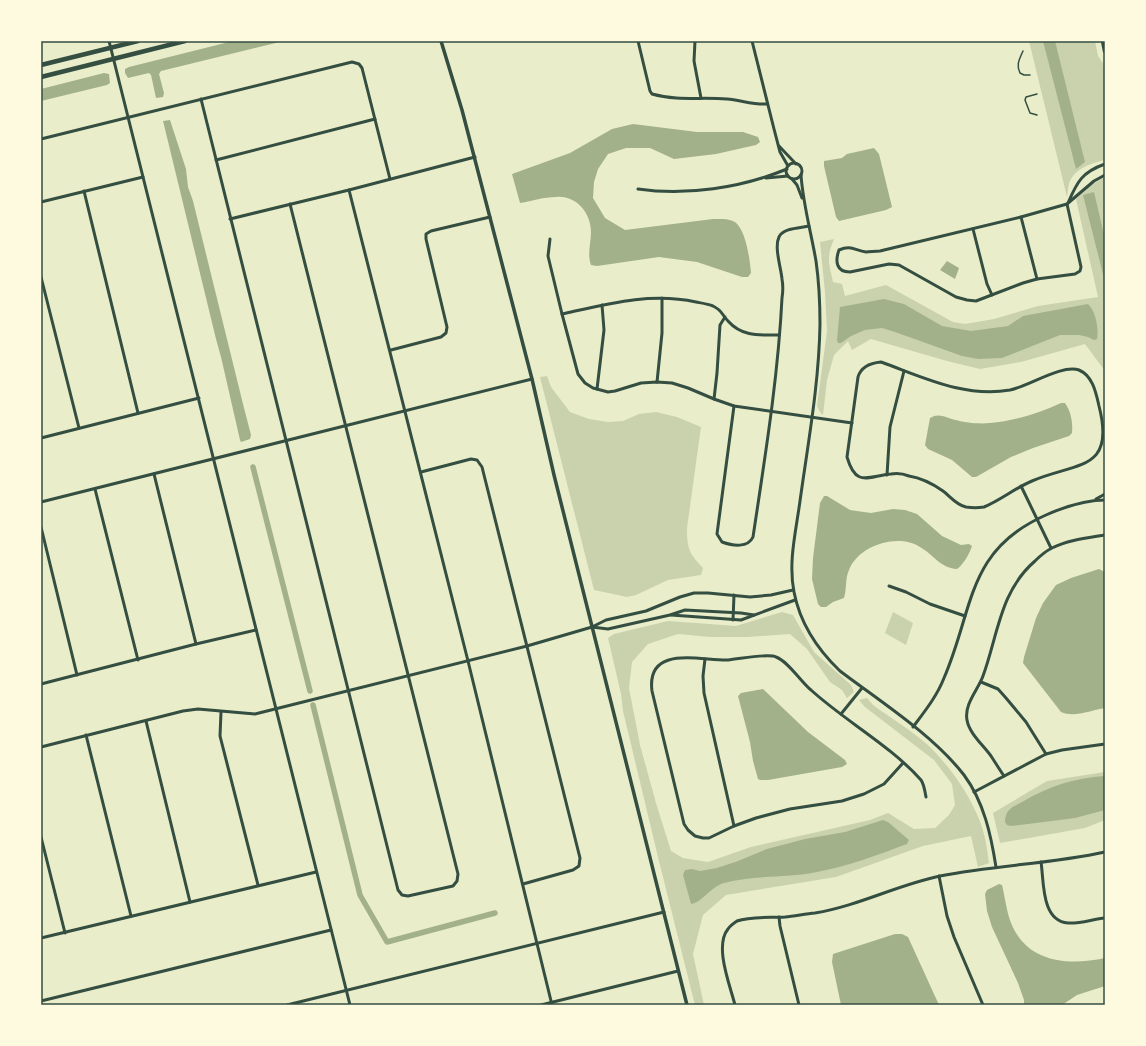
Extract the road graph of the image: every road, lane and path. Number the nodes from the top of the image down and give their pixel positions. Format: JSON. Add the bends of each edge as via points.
{"nodes":[{"id":1,"x":109,"y":41,"type":"edge"},
{"id":2,"x":138,"y":41,"type":"edge"},
{"id":3,"x":185,"y":41,"type":"edge"},
{"id":4,"x":441,"y":41,"type":"edge"},
{"id":5,"x":638,"y":41,"type":"edge"},
{"id":6,"x":695,"y":41,"type":"edge"},
{"id":7,"x":752,"y":41,"type":"edge"},
{"id":8,"x":1103,"y":41,"type":"edge"},
{"id":9,"x":111,"y":48,"type":"junction"},
{"id":10,"x":1023,"y":51,"type":"dead end"},
{"id":11,"x":1105,"y":51,"type":"edge"},
{"id":12,"x":113,"y":58,"type":"junction"},
{"id":13,"x":41,"y":65,"type":"edge"},
{"id":14,"x":1030,"y":75,"type":"dead end"},
{"id":15,"x":41,"y":77,"type":"edge"},
{"id":16,"x":1037,"y":94,"type":"dead end"},
{"id":17,"x":701,"y":98,"type":"junction"},
{"id":18,"x":201,"y":99,"type":"junction"},
{"id":19,"x":767,"y":104,"type":"junction"},
{"id":20,"x":1037,"y":115,"type":"dead end"},
{"id":21,"x":128,"y":117,"type":"junction"},
{"id":22,"x":375,"y":119,"type":"junction"},
{"id":23,"x":41,"y":139,"type":"edge"},
{"id":24,"x":778,"y":145,"type":"junction"},
{"id":25,"x":475,"y":157,"type":"junction"},
{"id":26,"x":216,"y":160,"type":"junction"},
{"id":27,"x":796,"y":164,"type":"junction"},
{"id":28,"x":1105,"y":164,"type":"edge"},
{"id":29,"x":787,"y":168,"type":"junction"},
{"id":30,"x":801,"y":175,"type":"junction"},
{"id":31,"x":1105,"y":175,"type":"edge"},
{"id":32,"x":788,"y":176,"type":"junction"},
{"id":33,"x":143,"y":177,"type":"junction"},
{"id":34,"x":390,"y":179,"type":"junction"},
{"id":35,"x":760,"y":179,"type":"junction"},
{"id":36,"x":792,"y":179,"type":"junction"},
{"id":37,"x":638,"y":189,"type":"dead end"},
{"id":38,"x":349,"y":190,"type":"junction"},
{"id":39,"x":84,"y":191,"type":"junction"},
{"id":40,"x":41,"y":202,"type":"edge"},
{"id":41,"x":290,"y":204,"type":"junction"},
{"id":42,"x":1067,"y":204,"type":"junction"},
{"id":43,"x":806,"y":207,"type":"junction"},
{"id":44,"x":490,"y":217,"type":"junction"},
{"id":45,"x":1021,"y":217,"type":"junction"},
{"id":46,"x":230,"y":219,"type":"junction"},
{"id":47,"x":809,"y":226,"type":"junction"},
{"id":48,"x":973,"y":229,"type":"junction"},
{"id":49,"x":550,"y":239,"type":"dead end"},
{"id":50,"x":41,"y":277,"type":"edge"},
{"id":51,"x":1037,"y":279,"type":"junction"},
{"id":52,"x":992,"y":295,"type":"junction"},
{"id":53,"x":662,"y":298,"type":"junction"},
{"id":54,"x":602,"y":305,"type":"junction"},
{"id":55,"x":562,"y":314,"type":"junction"},
{"id":56,"x":725,"y":317,"type":"junction"},
{"id":57,"x":779,"y":335,"type":"junction"},
{"id":58,"x":391,"y":350,"type":"junction"},
{"id":59,"x":904,"y":371,"type":"junction"},
{"id":60,"x":532,"y":379,"type":"junction"},
{"id":61,"x":657,"y":382,"type":"junction"},
{"id":62,"x":597,"y":389,"type":"junction"},
{"id":63,"x":199,"y":398,"type":"junction"},
{"id":64,"x":714,"y":399,"type":"junction"},
{"id":65,"x":734,"y":406,"type":"junction"},
{"id":66,"x":771,"y":411,"type":"junction"},
{"id":67,"x":138,"y":412,"type":"junction"},
{"id":68,"x":405,"y":412,"type":"junction"},
{"id":69,"x":812,"y":417,"type":"junction"},
{"id":70,"x":852,"y":423,"type":"junction"},
{"id":71,"x":346,"y":426,"type":"junction"},
{"id":72,"x":79,"y":428,"type":"junction"},
{"id":73,"x":41,"y":438,"type":"edge"},
{"id":74,"x":286,"y":441,"type":"junction"},
{"id":75,"x":214,"y":459,"type":"junction"},
{"id":76,"x":421,"y":472,"type":"junction"},
{"id":77,"x":154,"y":474,"type":"junction"},
{"id":78,"x":887,"y":475,"type":"junction"},
{"id":79,"x":1021,"y":486,"type":"junction"},
{"id":80,"x":95,"y":489,"type":"junction"},
{"id":81,"x":1105,"y":494,"type":"edge"},
{"id":82,"x":1095,"y":500,"type":"junction"},
{"id":83,"x":1105,"y":500,"type":"edge"},
{"id":84,"x":41,"y":502,"type":"edge"},
{"id":85,"x":1038,"y":518,"type":"junction"},
{"id":86,"x":41,"y":527,"type":"edge"},
{"id":87,"x":1105,"y":535,"type":"edge"},
{"id":88,"x":1052,"y":548,"type":"junction"},
{"id":89,"x":889,"y":586,"type":"dead end"},
{"id":90,"x":793,"y":590,"type":"junction"},
{"id":91,"x":734,"y":595,"type":"junction"},
{"id":92,"x":795,"y":600,"type":"junction"},
{"id":93,"x":733,"y":613,"type":"junction"},
{"id":94,"x":670,"y":615,"type":"junction"},
{"id":95,"x":754,"y":615,"type":"junction"},
{"id":96,"x":965,"y":616,"type":"junction"},
{"id":97,"x":733,"y":620,"type":"junction"},
{"id":98,"x":592,"y":627,"type":"junction"},
{"id":99,"x":256,"y":630,"type":"junction"},
{"id":100,"x":196,"y":644,"type":"junction"},
{"id":101,"x":528,"y":646,"type":"junction"},
{"id":102,"x":705,"y":659,"type":"junction"},
{"id":103,"x":138,"y":660,"type":"junction"},
{"id":104,"x":468,"y":661,"type":"junction"},
{"id":105,"x":77,"y":675,"type":"junction"},
{"id":106,"x":408,"y":676,"type":"junction"},
{"id":107,"x":980,"y":682,"type":"junction"},
{"id":108,"x":41,"y":684,"type":"edge"},
{"id":109,"x":862,"y":688,"type":"junction"},
{"id":110,"x":349,"y":691,"type":"junction"},
{"id":111,"x":276,"y":708,"type":"junction"},
{"id":112,"x":221,"y":712,"type":"junction"},
{"id":113,"x":841,"y":714,"type":"junction"},
{"id":114,"x":146,"y":720,"type":"junction"},
{"id":115,"x":913,"y":727,"type":"junction"},
{"id":116,"x":86,"y":735,"type":"junction"},
{"id":117,"x":1105,"y":744,"type":"edge"},
{"id":118,"x":41,"y":748,"type":"edge"},
{"id":119,"x":1046,"y":754,"type":"junction"},
{"id":120,"x":903,"y":763,"type":"junction"},
{"id":121,"x":1004,"y":776,"type":"junction"},
{"id":122,"x":974,"y":792,"type":"junction"},
{"id":123,"x":926,"y":798,"type":"dead end"},
{"id":124,"x":734,"y":826,"type":"junction"},
{"id":125,"x":41,"y":837,"type":"edge"},
{"id":126,"x":1105,"y":852,"type":"edge"},
{"id":127,"x":1041,"y":862,"type":"junction"},
{"id":128,"x":996,"y":867,"type":"junction"},
{"id":129,"x":316,"y":872,"type":"junction"},
{"id":130,"x":939,"y":876,"type":"junction"},
{"id":131,"x":522,"y":884,"type":"junction"},
{"id":132,"x":258,"y":885,"type":"junction"},
{"id":133,"x":190,"y":902,"type":"junction"},
{"id":134,"x":664,"y":912,"type":"junction"},
{"id":135,"x":131,"y":916,"type":"junction"},
{"id":136,"x":779,"y":917,"type":"junction"},
{"id":137,"x":1105,"y":918,"type":"edge"},
{"id":138,"x":331,"y":930,"type":"junction"},
{"id":139,"x":65,"y":932,"type":"junction"},
{"id":140,"x":41,"y":938,"type":"edge"},
{"id":141,"x":537,"y":942,"type":"junction"},
{"id":142,"x":678,"y":971,"type":"junction"},
{"id":143,"x":346,"y":991,"type":"junction"},
{"id":144,"x":41,"y":1001,"type":"edge"},
{"id":145,"x":552,"y":1004,"type":"edge"},
{"id":146,"x":287,"y":1005,"type":"edge"},
{"id":147,"x":350,"y":1005,"type":"edge"},
{"id":148,"x":541,"y":1005,"type":"edge"},
{"id":149,"x":686,"y":1005,"type":"edge"},
{"id":150,"x":735,"y":1005,"type":"edge"},
{"id":151,"x":799,"y":1005,"type":"edge"},
{"id":152,"x":983,"y":1005,"type":"edge"}],
"edges":[{"from":1,"to":9,"type":"street"},
{"from":2,"to":9,"type":"main road"},
{"from":3,"to":12,"type":"main road"},
{"from":4,"to":25,"type":"street"},
{"from":5,"to":17,"type":"street","via":[[652,94],[674,99]]},
{"from":6,"to":17,"type":"street","via":[[694,61]]},
{"from":7,"to":19,"type":"street"},
{"from":8,"to":11,"type":"main road"},
{"from":9,"to":12,"type":"street"},
{"from":9,"to":13,"type":"main road"},
{"from":10,"to":14,"type":"lane","via":[[1018,68],[1020,74]]},
{"from":12,"to":15,"type":"main road"},
{"from":12,"to":21,"type":"street"},
{"from":16,"to":20,"type":"lane","via":[[1026,97],[1025,100],[1030,113]]},
{"from":17,"to":19,"type":"street"},
{"from":18,"to":21,"type":"street"},
{"from":18,"to":22,"type":"street","via":[[352,62],[362,68]]},
{"from":18,"to":26,"type":"street"},
{"from":19,"to":24,"type":"street"},
{"from":21,"to":23,"type":"street"},
{"from":21,"to":33,"type":"street"},
{"from":22,"to":26,"type":"street"},
{"from":22,"to":34,"type":"street"},
{"from":24,"to":27,"type":"street"},
{"from":24,"to":29,"type":"street"},
{"from":25,"to":34,"type":"street"},
{"from":25,"to":44,"type":"street"},
{"from":26,"to":46,"type":"street"},
{"from":27,"to":29,"type":"street"},
{"from":27,"to":30,"type":"street","via":[[802,169]]},
{"from":28,"to":42,"type":"street","via":[[1079,180]]},
{"from":29,"to":32,"type":"street"},
{"from":29,"to":35,"type":"street"},
{"from":30,"to":36,"type":"street"},
{"from":30,"to":43,"type":"street"},
{"from":31,"to":42,"type":"street"},
{"from":32,"to":35,"type":"street"},
{"from":32,"to":36,"type":"street"},
{"from":33,"to":39,"type":"street"},
{"from":33,"to":63,"type":"street"},
{"from":34,"to":38,"type":"street"},
{"from":35,"to":37,"type":"street","via":[[698,190],[654,192]]},
{"from":36,"to":43,"type":"street"},
{"from":38,"to":41,"type":"street"},
{"from":38,"to":58,"type":"street"},
{"from":39,"to":40,"type":"street"},
{"from":39,"to":67,"type":"street"},
{"from":41,"to":46,"type":"street"},
{"from":41,"to":71,"type":"street"},
{"from":42,"to":45,"type":"street"},
{"from":42,"to":51,"type":"street","via":[[1080,272]]},
{"from":43,"to":47,"type":"street"},
{"from":44,"to":58,"type":"street","via":[[426,234],[446,332],[441,337]]},
{"from":44,"to":60,"type":"street"},
{"from":45,"to":48,"type":"street"},
{"from":45,"to":51,"type":"street"},
{"from":46,"to":74,"type":"street"},
{"from":47,"to":57,"type":"street","via":[[785,231],[778,239],[783,280]]},
{"from":47,"to":69,"type":"street","via":[[816,262],[820,322]]},
{"from":48,"to":52,"type":"street","via":[[986,284]]},
{"from":48,"to":52,"type":"street","via":[[880,251],[865,252],[846,247],[839,250],[837,264],[844,272],[889,264],[899,265],[956,297],[976,301]]},
{"from":49,"to":55,"type":"street","via":[[548,256]]},
{"from":50,"to":72,"type":"street"},
{"from":51,"to":52,"type":"street"},
{"from":53,"to":54,"type":"street","via":[[629,299]]},
{"from":53,"to":56,"type":"street","via":[[713,306],[721,310]]},
{"from":53,"to":61,"type":"street","via":[[662,333]]},
{"from":54,"to":55,"type":"street"},
{"from":54,"to":62,"type":"street","via":[[604,330]]},
{"from":55,"to":62,"type":"street","via":[[578,374],[585,384]]},
{"from":56,"to":57,"type":"street","via":[[738,330],[747,334]]},
{"from":56,"to":64,"type":"street","via":[[720,325]]},
{"from":57,"to":66,"type":"street"},
{"from":58,"to":68,"type":"street"},
{"from":59,"to":70,"type":"street","via":[[881,362],[872,363],[859,372]]},
{"from":59,"to":78,"type":"street","via":[[890,427]]},
{"from":59,"to":79,"type":"street","via":[[952,388],[991,392],[1011,390],[1069,369],[1079,370],[1086,375],[1092,384],[1102,418],[1103,444],[1097,454],[1082,465]]},
{"from":60,"to":68,"type":"street"},
{"from":60,"to":98,"type":"street"},
{"from":61,"to":62,"type":"street","via":[[641,383],[608,392]]},
{"from":61,"to":64,"type":"street","via":[[672,383]]},
{"from":63,"to":67,"type":"street"},
{"from":63,"to":75,"type":"street"},
{"from":64,"to":65,"type":"street"},
{"from":65,"to":66,"type":"street"},
{"from":65,"to":66,"type":"street","via":[[717,534],[722,542],[727,544],[745,545],[753,537]]},
{"from":66,"to":69,"type":"street"},
{"from":67,"to":72,"type":"street"},
{"from":68,"to":71,"type":"street"},
{"from":68,"to":76,"type":"street"},
{"from":69,"to":70,"type":"street"},
{"from":69,"to":90,"type":"street","via":[[792,563]]},
{"from":70,"to":78,"type":"street","via":[[847,457],[850,468],[856,475],[864,478]]},
{"from":71,"to":74,"type":"street"},
{"from":71,"to":106,"type":"street"},
{"from":72,"to":73,"type":"street"},
{"from":74,"to":75,"type":"street"},
{"from":74,"to":110,"type":"street"},
{"from":75,"to":77,"type":"street"},
{"from":75,"to":99,"type":"street"},
{"from":76,"to":101,"type":"street","via":[[470,459],[476,460],[482,467]]},
{"from":76,"to":104,"type":"street"},
{"from":77,"to":80,"type":"street"},
{"from":77,"to":100,"type":"street"},
{"from":78,"to":79,"type":"street","via":[[909,476],[927,481],[955,502],[964,507],[975,508],[993,503]]},
{"from":79,"to":85,"type":"street"},
{"from":80,"to":84,"type":"street"},
{"from":80,"to":103,"type":"street"},
{"from":81,"to":82,"type":"street"},
{"from":82,"to":83,"type":"street"},
{"from":82,"to":85,"type":"street"},
{"from":85,"to":88,"type":"street"},
{"from":85,"to":96,"type":"street","via":[[1006,538],[995,551],[973,590]]},
{"from":86,"to":105,"type":"street"},
{"from":87,"to":88,"type":"street"},
{"from":88,"to":107,"type":"street","via":[[1028,566],[1011,590]]},
{"from":89,"to":96,"type":"street"},
{"from":90,"to":91,"type":"street","via":[[750,597]]},
{"from":90,"to":92,"type":"street"},
{"from":91,"to":93,"type":"street"},
{"from":91,"to":98,"type":"street","via":[[694,593],[646,611],[606,620]]},
{"from":92,"to":95,"type":"street"},
{"from":92,"to":109,"type":"street","via":[[814,642],[826,658]]},
{"from":93,"to":94,"type":"street","via":[[685,610]]},
{"from":93,"to":95,"type":"street"},
{"from":93,"to":97,"type":"street"},
{"from":94,"to":97,"type":"street"},
{"from":94,"to":98,"type":"street","via":[[608,629]]},
{"from":95,"to":97,"type":"street"},
{"from":96,"to":115,"type":"street","via":[[944,679]]},
{"from":98,"to":101,"type":"street"},
{"from":98,"to":134,"type":"street"},
{"from":99,"to":100,"type":"street"},
{"from":99,"to":111,"type":"street"},
{"from":100,"to":103,"type":"street"},
{"from":101,"to":104,"type":"street"},
{"from":101,"to":131,"type":"street","via":[[580,858],[579,866],[573,870]]},
{"from":102,"to":113,"type":"street","via":[[775,656],[784,661],[810,690]]},
{"from":102,"to":124,"type":"street","via":[[704,693]]},
{"from":102,"to":124,"type":"street","via":[[679,657],[668,660],[657,667],[652,675],[652,691],[684,824],[695,836],[703,838],[714,837]]},
{"from":103,"to":105,"type":"street"},
{"from":104,"to":106,"type":"street"},
{"from":104,"to":131,"type":"street"},
{"from":105,"to":108,"type":"street"},
{"from":106,"to":110,"type":"street"},
{"from":106,"to":110,"type":"street","via":[[458,874],[452,886],[408,896],[402,895],[398,890]]},
{"from":107,"to":119,"type":"street","via":[[998,690],[1006,698],[1026,722]]},
{"from":107,"to":121,"type":"street","via":[[968,705],[968,726]]},
{"from":109,"to":113,"type":"street"},
{"from":109,"to":115,"type":"street"},
{"from":110,"to":111,"type":"street"},
{"from":111,"to":112,"type":"street","via":[[255,714]]},
{"from":111,"to":129,"type":"street"},
{"from":112,"to":114,"type":"street","via":[[198,709]]},
{"from":112,"to":132,"type":"street","via":[[220,736]]},
{"from":113,"to":120,"type":"street"},
{"from":114,"to":116,"type":"street"},
{"from":114,"to":133,"type":"street"},
{"from":115,"to":122,"type":"street","via":[[938,747],[964,776]]},
{"from":116,"to":118,"type":"street"},
{"from":116,"to":135,"type":"street"},
{"from":117,"to":119,"type":"street"},
{"from":119,"to":121,"type":"street"},
{"from":120,"to":123,"type":"street","via":[[922,782]]},
{"from":120,"to":124,"type":"street","via":[[884,784],[864,794],[790,809]]},
{"from":121,"to":122,"type":"street"},
{"from":122,"to":128,"type":"street","via":[[987,825]]},
{"from":125,"to":139,"type":"street"},
{"from":126,"to":127,"type":"street"},
{"from":127,"to":128,"type":"street"},
{"from":127,"to":137,"type":"street","via":[[1047,906],[1054,917],[1067,923]]},
{"from":128,"to":130,"type":"street"},
{"from":129,"to":132,"type":"street"},
{"from":129,"to":138,"type":"street"},
{"from":130,"to":136,"type":"street","via":[[847,906]]},
{"from":130,"to":152,"type":"street","via":[[954,937]]},
{"from":131,"to":141,"type":"street"},
{"from":132,"to":133,"type":"street"},
{"from":133,"to":135,"type":"street"},
{"from":134,"to":141,"type":"street"},
{"from":134,"to":142,"type":"street"},
{"from":135,"to":139,"type":"street"},
{"from":136,"to":150,"type":"street","via":[[747,919],[735,922],[727,930],[722,943],[722,955]]},
{"from":136,"to":151,"type":"street"},
{"from":138,"to":143,"type":"street"},
{"from":138,"to":144,"type":"street"},
{"from":139,"to":140,"type":"street"},
{"from":141,"to":143,"type":"street"},
{"from":141,"to":145,"type":"street"},
{"from":142,"to":145,"type":"street"},
{"from":142,"to":149,"type":"street"},
{"from":143,"to":146,"type":"street"},
{"from":143,"to":147,"type":"street"},
{"from":145,"to":148,"type":"street"}]}
